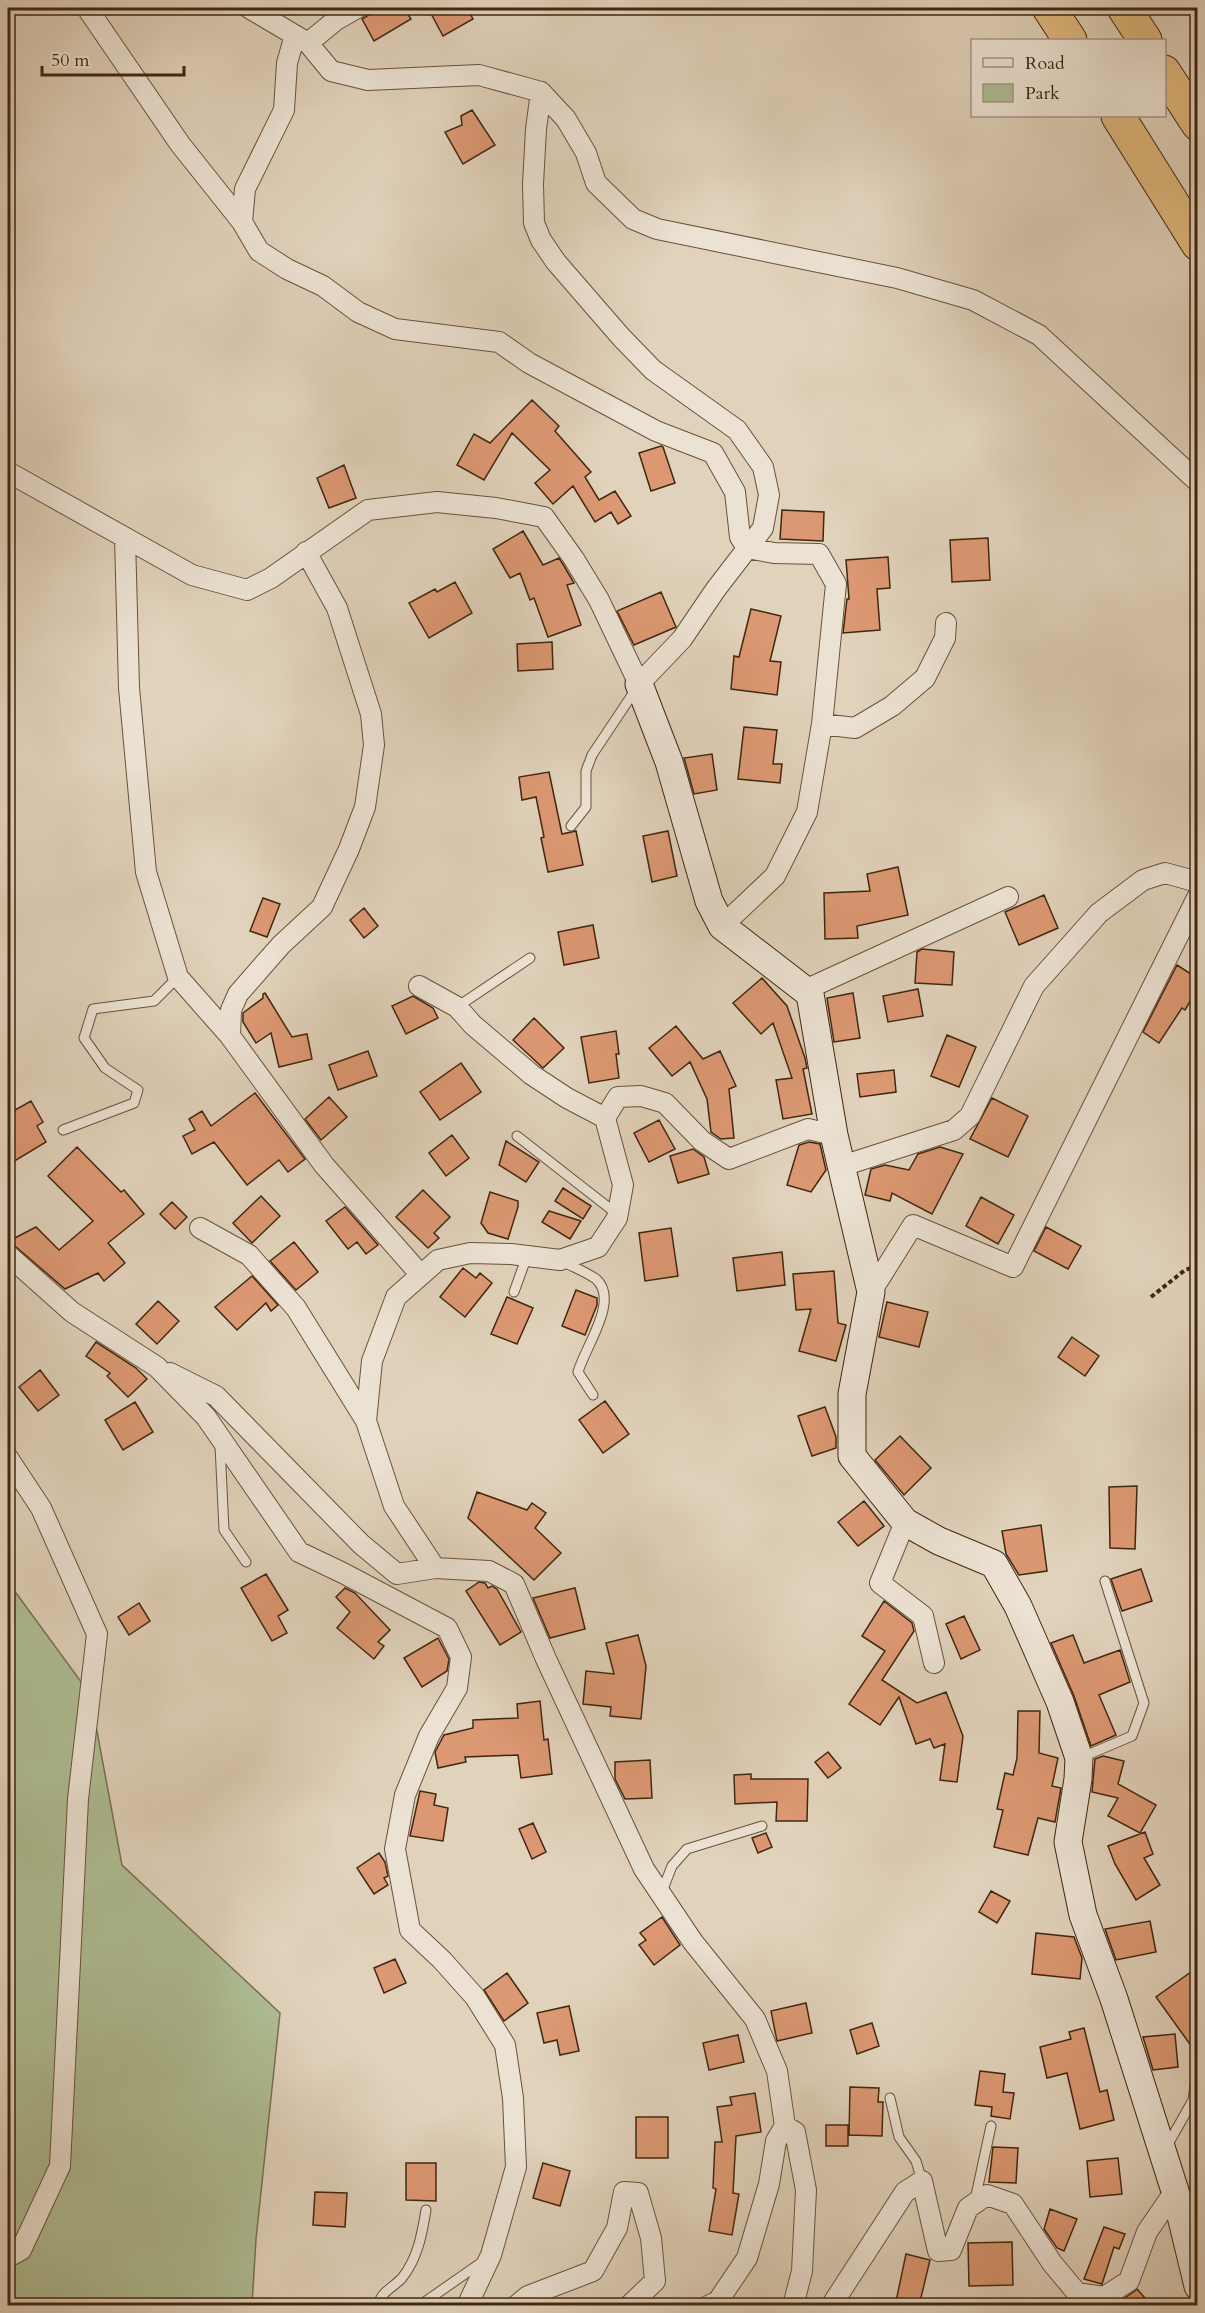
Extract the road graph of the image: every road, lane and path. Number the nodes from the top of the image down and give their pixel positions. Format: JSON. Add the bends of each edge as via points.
{"nodes":[{"id":1,"x":87,"y":8,"type":"edge"},
{"id":2,"x":249,"y":8,"type":"edge"},
{"id":3,"x":357,"y":8,"type":"edge"},
{"id":4,"x":1049,"y":8,"type":"edge"},
{"id":5,"x":1124,"y":8,"type":"edge"},
{"id":6,"x":302,"y":39,"type":"junction"},
{"id":7,"x":1069,"y":39,"type":"edge"},
{"id":8,"x":1143,"y":39,"type":"edge"},
{"id":9,"x":1166,"y":75,"type":"edge"},
{"id":10,"x":541,"y":92,"type":"junction"},
{"id":11,"x":1119,"y":117,"type":"edge"},
{"id":12,"x":1197,"y":124,"type":"edge"},
{"id":13,"x":242,"y":222,"type":"junction"},
{"id":14,"x":1197,"y":244,"type":"edge"},
{"id":15,"x":8,"y":472,"type":"edge"},
{"id":16,"x":1197,"y":482,"type":"edge"},
{"id":17,"x":125,"y":538,"type":"junction"},
{"id":18,"x":747,"y":548,"type":"junction"},
{"id":19,"x":306,"y":552,"type":"junction"},
{"id":20,"x":946,"y":623,"type":"dead end"},
{"id":21,"x":639,"y":684,"type":"junction"},
{"id":22,"x":822,"y":724,"type":"junction"},
{"id":23,"x":571,"y":826,"type":"dead end"},
{"id":24,"x":1197,"y":882,"type":"edge"},
{"id":25,"x":1197,"y":896,"type":"edge"},
{"id":26,"x":1008,"y":897,"type":"dead end"},
{"id":27,"x":722,"y":926,"type":"junction"},
{"id":28,"x":530,"y":958,"type":"dead end"},
{"id":29,"x":178,"y":977,"type":"junction"},
{"id":30,"x":419,"y":986,"type":"dead end"},
{"id":31,"x":805,"y":990,"type":"junction"},
{"id":32,"x":457,"y":1007,"type":"junction"},
{"id":33,"x":230,"y":1036,"type":"junction"},
{"id":34,"x":605,"y":1118,"type":"junction"},
{"id":35,"x":63,"y":1130,"type":"dead end"},
{"id":36,"x":834,"y":1135,"type":"junction"},
{"id":37,"x":517,"y":1136,"type":"dead end"},
{"id":38,"x":842,"y":1166,"type":"junction"},
{"id":39,"x":618,"y":1214,"type":"junction"},
{"id":40,"x":200,"y":1228,"type":"dead end"},
{"id":41,"x":8,"y":1255,"type":"edge"},
{"id":42,"x":527,"y":1256,"type":"junction"},
{"id":43,"x":560,"y":1260,"type":"junction"},
{"id":44,"x":1197,"y":1266,"type":"edge"},
{"id":45,"x":420,"y":1274,"type":"junction"},
{"id":46,"x":514,"y":1292,"type":"dead end"},
{"id":47,"x":871,"y":1292,"type":"junction"},
{"id":48,"x":1151,"y":1297,"type":"dead end"},
{"id":49,"x":157,"y":1367,"type":"junction"},
{"id":50,"x":593,"y":1395,"type":"dead end"},
{"id":51,"x":366,"y":1421,"type":"junction"},
{"id":52,"x":219,"y":1437,"type":"junction"},
{"id":53,"x":8,"y":1458,"type":"edge"},
{"id":54,"x":905,"y":1522,"type":"junction"},
{"id":55,"x":246,"y":1562,"type":"dead end"},
{"id":56,"x":435,"y":1568,"type":"junction"},
{"id":57,"x":1105,"y":1581,"type":"dead end"},
{"id":58,"x":934,"y":1663,"type":"dead end"},
{"id":59,"x":1079,"y":1758,"type":"junction"},
{"id":60,"x":762,"y":1826,"type":"dead end"},
{"id":61,"x":660,"y":1896,"type":"junction"},
{"id":62,"x":1197,"y":2064,"type":"edge"},
{"id":63,"x":890,"y":2098,"type":"dead end"},
{"id":64,"x":785,"y":2126,"type":"junction"},
{"id":65,"x":992,"y":2126,"type":"dead end"},
{"id":66,"x":1163,"y":2153,"type":"junction"},
{"id":67,"x":921,"y":2181,"type":"junction"},
{"id":68,"x":1175,"y":2191,"type":"junction"},
{"id":69,"x":974,"y":2204,"type":"junction"},
{"id":70,"x":426,"y":2210,"type":"dead end"},
{"id":71,"x":492,"y":2255,"type":"junction"},
{"id":72,"x":8,"y":2257,"type":"edge"},
{"id":73,"x":1197,"y":2286,"type":"edge"},
{"id":74,"x":378,"y":2306,"type":"edge"},
{"id":75,"x":419,"y":2306,"type":"edge"},
{"id":76,"x":467,"y":2306,"type":"edge"},
{"id":77,"x":516,"y":2306,"type":"edge"},
{"id":78,"x":629,"y":2306,"type":"edge"},
{"id":79,"x":708,"y":2306,"type":"edge"},
{"id":80,"x":793,"y":2306,"type":"edge"},
{"id":81,"x":831,"y":2306,"type":"edge"}],
"edges":[{"from":1,"to":13,"type":"street","via":[[180,144]]},
{"from":2,"to":6,"type":"street"},
{"from":3,"to":6,"type":"street"},
{"from":4,"to":7,"type":"highway"},
{"from":5,"to":8,"type":"highway"},
{"from":6,"to":10,"type":"street","via":[[331,71],[368,80],[479,75]]},
{"from":6,"to":13,"type":"street","via":[[287,63],[284,110],[245,189]]},
{"from":9,"to":12,"type":"highway"},
{"from":10,"to":16,"type":"street","via":[[566,119],[586,153],[596,183],[633,219],[657,230],[897,278],[973,300],[1039,335]]},
{"from":10,"to":18,"type":"street","via":[[533,184],[534,223],[541,240],[653,370],[737,430],[763,467],[769,495],[763,528]]},
{"from":11,"to":14,"type":"highway"},
{"from":13,"to":18,"type":"street","via":[[259,251],[395,330],[499,342],[656,431],[713,453],[735,492],[740,537]]},
{"from":15,"to":17,"type":"street"},
{"from":17,"to":19,"type":"street","via":[[192,575],[247,590]]},
{"from":17,"to":29,"type":"street","via":[[129,688],[146,873]]},
{"from":18,"to":21,"type":"street","via":[[682,639]]},
{"from":18,"to":22,"type":"street","via":[[819,554],[836,584]]},
{"from":19,"to":21,"type":"street","via":[[368,510],[437,502],[544,517],[599,600]]},
{"from":19,"to":33,"type":"street","via":[[337,608],[370,714],[374,745],[365,807],[322,907],[281,945],[238,994],[231,1011]]},
{"from":20,"to":22,"type":"street","via":[[945,638],[925,678],[892,706],[855,728]]},
{"from":21,"to":23,"type":"lane","via":[[592,755],[586,771],[586,807]]},
{"from":21,"to":27,"type":"street","via":[[669,762],[709,901]]},
{"from":22,"to":27,"type":"street","via":[[807,812],[775,876]]},
{"from":24,"to":38,"type":"street","via":[[1165,873],[1143,880],[1099,913],[1034,986],[970,1116],[954,1130]]},
{"from":25,"to":47,"type":"street","via":[[1013,1267],[913,1225]]},
{"from":26,"to":31,"type":"street"},
{"from":27,"to":31,"type":"street"},
{"from":28,"to":32,"type":"lane"},
{"from":29,"to":33,"type":"street"},
{"from":29,"to":35,"type":"lane","via":[[154,1001],[93,1009],[84,1038],[105,1068],[138,1090],[134,1103]]},
{"from":30,"to":32,"type":"street"},
{"from":31,"to":36,"type":"street","via":[[810,994]]},
{"from":32,"to":34,"type":"street","via":[[532,1075]]},
{"from":33,"to":45,"type":"street","via":[[324,1165]]},
{"from":34,"to":36,"type":"street","via":[[618,1097],[641,1096],[665,1103],[702,1141],[729,1159],[808,1129]]},
{"from":34,"to":39,"type":"street","via":[[623,1185]]},
{"from":36,"to":38,"type":"street"},
{"from":37,"to":39,"type":"lane"},
{"from":38,"to":47,"type":"street"},
{"from":39,"to":43,"type":"street","via":[[598,1247]]},
{"from":40,"to":51,"type":"street","via":[[249,1256],[296,1308]]},
{"from":41,"to":49,"type":"street","via":[[72,1312]]},
{"from":42,"to":43,"type":"street"},
{"from":42,"to":45,"type":"street","via":[[470,1253],[438,1260]]},
{"from":42,"to":46,"type":"lane"},
{"from":43,"to":50,"type":"lane","via":[[596,1279],[606,1300],[578,1371]]},
{"from":44,"to":48,"type":"path","via":[[1185,1269]]},
{"from":45,"to":51,"type":"street","via":[[396,1297],[372,1361]]},
{"from":47,"to":54,"type":"street","via":[[852,1394],[852,1456]]},
{"from":49,"to":52,"type":"street"},
{"from":49,"to":56,"type":"street","via":[[216,1396],[361,1544],[397,1574]]},
{"from":51,"to":56,"type":"street","via":[[394,1506]]},
{"from":52,"to":55,"type":"lane","via":[[224,1530]]},
{"from":52,"to":71,"type":"street","via":[[300,1552],[447,1629],[461,1657],[457,1688],[429,1736],[405,1795],[395,1849],[410,1930],[475,1997],[505,2044],[513,2098],[516,2167]]},
{"from":53,"to":72,"type":"street","via":[[40,1508],[97,1634],[78,1799],[60,2166],[21,2250]]},
{"from":54,"to":58,"type":"street","via":[[880,1583],[923,1616]]},
{"from":54,"to":59,"type":"street","via":[[994,1564],[1018,1606]]},
{"from":56,"to":61,"type":"street","via":[[489,1571],[514,1584],[606,1791]]},
{"from":57,"to":59,"type":"lane","via":[[1144,1703],[1132,1736]]},
{"from":59,"to":66,"type":"street","via":[[1068,1842],[1083,1915]]},
{"from":60,"to":61,"type":"lane","via":[[687,1849],[672,1866]]},
{"from":61,"to":64,"type":"street","via":[[755,2019],[777,2071]]},
{"from":62,"to":66,"type":"lane","via":[[1193,2100]]},
{"from":63,"to":67,"type":"lane","via":[[899,2137],[916,2161]]},
{"from":64,"to":79,"type":"street","via":[[776,2141],[769,2184],[747,2258],[718,2301]]},
{"from":64,"to":80,"type":"street","via":[[795,2132],[806,2190],[802,2271]]},
{"from":65,"to":69,"type":"lane"},
{"from":66,"to":68,"type":"street"},
{"from":67,"to":69,"type":"street","via":[[938,2251],[951,2250],[968,2208]]},
{"from":67,"to":81,"type":"street","via":[[905,2192]]},
{"from":68,"to":69,"type":"street","via":[[1147,2232],[1129,2281],[1104,2297],[1077,2293],[1013,2204],[987,2195]]},
{"from":68,"to":73,"type":"street"},
{"from":70,"to":74,"type":"lane","via":[[420,2246],[402,2277],[380,2296]]},
{"from":71,"to":75,"type":"lane"},
{"from":71,"to":76,"type":"street"},
{"from":77,"to":78,"type":"street","via":[[528,2296],[593,2271],[617,2228],[624,2192],[638,2193],[651,2238],[655,2281]]}]}
